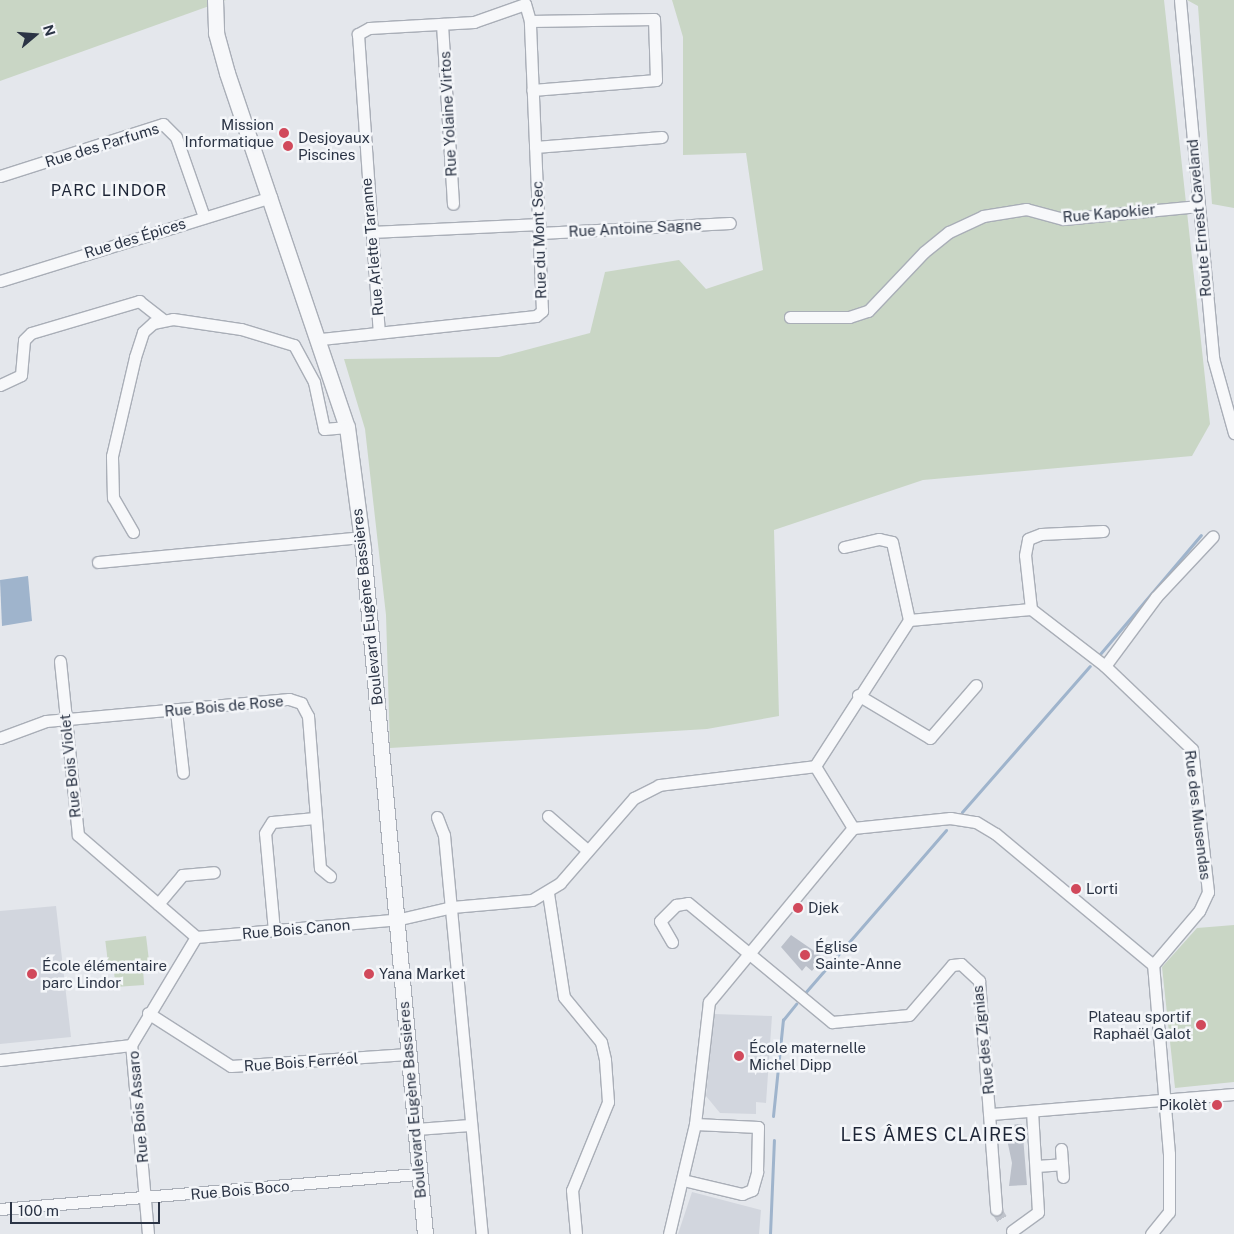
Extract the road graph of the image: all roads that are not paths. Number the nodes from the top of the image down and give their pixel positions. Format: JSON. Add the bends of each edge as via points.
{"nodes":[{"id":1,"x":215,"y":0,"type":"edge"},
{"id":2,"x":1180,"y":0,"type":"edge"},
{"id":3,"x":525,"y":4,"type":"joint"},
{"id":4,"x":530,"y":21,"type":"junction"},
{"id":5,"x":442,"y":24,"type":"junction"},
{"id":6,"x":532,"y":90,"type":"junction"},
{"id":7,"x":662,"y":137,"type":"dead end"},
{"id":8,"x":535,"y":147,"type":"junction"},
{"id":9,"x":0,"y":176,"type":"edge"},
{"id":10,"x":271,"y":197,"type":"junction"},
{"id":11,"x":453,"y":204,"type":"dead end"},
{"id":12,"x":1198,"y":206,"type":"junction"},
{"id":13,"x":204,"y":217,"type":"junction"},
{"id":14,"x":730,"y":223,"type":"dead end"},
{"id":15,"x":540,"y":228,"type":"junction"},
{"id":16,"x":371,"y":232,"type":"junction"},
{"id":17,"x":0,"y":281,"type":"edge"},
{"id":18,"x":790,"y":316,"type":"dead end"},
{"id":19,"x":162,"y":319,"type":"junction"},
{"id":20,"x":379,"y":331,"type":"junction"},
{"id":21,"x":321,"y":338,"type":"junction"},
{"id":22,"x":0,"y":385,"type":"edge"},
{"id":23,"x":347,"y":427,"type":"junction"},
{"id":24,"x":1234,"y":433,"type":"edge"},
{"id":25,"x":1103,"y":531,"type":"dead end"},
{"id":26,"x":133,"y":532,"type":"dead end"},
{"id":27,"x":1213,"y":536,"type":"dead end"},
{"id":28,"x":361,"y":537,"type":"junction"},
{"id":29,"x":844,"y":547,"type":"dead end"},
{"id":30,"x":98,"y":562,"type":"dead end"},
{"id":31,"x":1031,"y":609,"type":"junction"},
{"id":32,"x":909,"y":620,"type":"junction"},
{"id":33,"x":60,"y":661,"type":"dead end"},
{"id":34,"x":1105,"y":666,"type":"junction"},
{"id":35,"x":976,"y":685,"type":"dead end"},
{"id":36,"x":858,"y":695,"type":"junction"},
{"id":37,"x":176,"y":711,"type":"junction"},
{"id":38,"x":64,"y":719,"type":"junction"},
{"id":39,"x":0,"y":738,"type":"edge"},
{"id":40,"x":815,"y":766,"type":"junction"},
{"id":41,"x":182,"y":773,"type":"dead end"},
{"id":42,"x":548,"y":816,"type":"dead end"},
{"id":43,"x":437,"y":817,"type":"dead end"},
{"id":44,"x":315,"y":818,"type":"junction"},
{"id":45,"x":853,"y":828,"type":"junction"},
{"id":46,"x":586,"y":850,"type":"junction"},
{"id":47,"x":214,"y":872,"type":"dead end"},
{"id":48,"x":330,"y":876,"type":"dead end"},
{"id":49,"x":548,"y":893,"type":"junction"},
{"id":50,"x":158,"y":904,"type":"junction"},
{"id":51,"x":452,"y":907,"type":"junction"},
{"id":52,"x":396,"y":920,"type":"junction"},
{"id":53,"x":274,"y":931,"type":"junction"},
{"id":54,"x":196,"y":937,"type":"junction"},
{"id":55,"x":672,"y":942,"type":"dead end"},
{"id":56,"x":748,"y":953,"type":"junction"},
{"id":57,"x":1153,"y":965,"type":"junction"},
{"id":58,"x":148,"y":1013,"type":"junction"},
{"id":59,"x":131,"y":1045,"type":"junction"},
{"id":60,"x":408,"y":1054,"type":"junction"},
{"id":61,"x":0,"y":1060,"type":"edge"},
{"id":62,"x":1234,"y":1095,"type":"edge"},
{"id":63,"x":1164,"y":1103,"type":"junction"},
{"id":64,"x":1032,"y":1112,"type":"junction"},
{"id":65,"x":991,"y":1114,"type":"junction"},
{"id":66,"x":695,"y":1124,"type":"junction"},
{"id":67,"x":471,"y":1125,"type":"junction"},
{"id":68,"x":415,"y":1129,"type":"junction"},
{"id":69,"x":1061,"y":1149,"type":"dead end"},
{"id":70,"x":1062,"y":1164,"type":"junction"},
{"id":71,"x":1036,"y":1166,"type":"junction"},
{"id":72,"x":419,"y":1174,"type":"junction"},
{"id":73,"x":1063,"y":1178,"type":"dead end"},
{"id":74,"x":683,"y":1180,"type":"junction"},
{"id":75,"x":145,"y":1197,"type":"junction"},
{"id":76,"x":0,"y":1209,"type":"edge"},
{"id":77,"x":996,"y":1209,"type":"tunnel mouth"},
{"id":78,"x":1004,"y":1222,"type":"tunnel mouth"},
{"id":79,"x":1013,"y":1232,"type":"edge"},
{"id":80,"x":148,"y":1234,"type":"edge"},
{"id":81,"x":425,"y":1234,"type":"edge"},
{"id":82,"x":482,"y":1234,"type":"edge"},
{"id":83,"x":576,"y":1234,"type":"edge"},
{"id":84,"x":669,"y":1234,"type":"edge"},
{"id":85,"x":1151,"y":1234,"type":"edge"}],
"edges":[{"from":1,"to":10,"type":"street","name":"Boulevard Eugène Bassières","via":[[216,33],[227,73]]},
{"from":2,"to":12,"type":"street","name":"Route Ernest Caveland"},
{"from":3,"to":4,"type":"street","name":"Rue du Mont Sec"},
{"from":3,"to":5,"type":"street","name":"Rue Arlette Taranne","via":[[474,22]]},
{"from":4,"to":6,"type":"street","name":"Rue du Mont Sec"},
{"from":4,"to":6,"type":"street","via":[[654,19],[656,80]]},
{"from":5,"to":11,"type":"street","name":"Rue Yolaine Virtos"},
{"from":5,"to":16,"type":"street","name":"Rue Arlette Taranne","via":[[369,28],[358,34]]},
{"from":6,"to":8,"type":"street","name":"Rue du Mont Sec"},
{"from":7,"to":8,"type":"street"},
{"from":8,"to":15,"type":"street","name":"Rue du Mont Sec"},
{"from":9,"to":13,"type":"street","name":"Rue des Parfums","via":[[163,124],[176,137]]},
{"from":10,"to":13,"type":"street","name":"Rue des Épices"},
{"from":10,"to":21,"type":"street","name":"Boulevard Eugène Bassières"},
{"from":12,"to":18,"type":"street","name":"Rue Kapokier","via":[[1064,219],[1026,209],[983,216],[950,232],[924,252],[868,311],[850,317]]},
{"from":12,"to":24,"type":"street","name":"Route Ernest Caveland","via":[[1213,358]]},
{"from":13,"to":17,"type":"street","name":"Rue des Épices"},
{"from":14,"to":15,"type":"street","name":"Rue Antoine Sagne"},
{"from":15,"to":16,"type":"street","name":"Rue Antoine Sagne"},
{"from":15,"to":20,"type":"street","name":"Rue du Mont Sec","via":[[542,311],[536,316]]},
{"from":16,"to":20,"type":"street","name":"Rue Arlette Taranne"},
{"from":19,"to":22,"type":"street","via":[[139,301],[31,333],[24,340],[21,375]]},
{"from":19,"to":23,"type":"street","via":[[241,329],[294,345],[314,382],[324,429]]},
{"from":19,"to":26,"type":"street","via":[[143,332],[112,456],[113,498]]},
{"from":20,"to":21,"type":"street","name":"Rue du Mont Sec"},
{"from":21,"to":23,"type":"street","name":"Boulevard Eugène Bassières"},
{"from":23,"to":28,"type":"street","name":"Boulevard Eugène Bassières"},
{"from":25,"to":31,"type":"street","via":[[1041,534],[1028,539],[1025,555]]},
{"from":27,"to":34,"type":"street","via":[[1156,597]]},
{"from":28,"to":30,"type":"street"},
{"from":28,"to":52,"type":"street","name":"Boulevard Eugène Bassières"},
{"from":29,"to":32,"type":"street","via":[[880,539],[892,542]]},
{"from":31,"to":32,"type":"street"},
{"from":31,"to":34,"type":"street","name":"Rue des Musendas"},
{"from":32,"to":36,"type":"street"},
{"from":33,"to":38,"type":"street","name":"Rue Bois Violet"},
{"from":34,"to":57,"type":"street","name":"Rue des Musendas","via":[[1192,749],[1208,892],[1199,911]]},
{"from":35,"to":36,"type":"street","via":[[930,738]]},
{"from":36,"to":40,"type":"street"},
{"from":37,"to":38,"type":"street","name":"Rue Bois de Rose"},
{"from":37,"to":41,"type":"street"},
{"from":37,"to":44,"type":"street","name":"Rue Bois de Rose","via":[[288,699],[301,703],[308,716]]},
{"from":38,"to":39,"type":"street","name":"Rue Bois de Rose","via":[[33,723]]},
{"from":38,"to":50,"type":"street","name":"Rue Bois Violet","via":[[78,835]]},
{"from":40,"to":45,"type":"street"},
{"from":40,"to":46,"type":"street","via":[[659,785],[634,798]]},
{"from":42,"to":46,"type":"street"},
{"from":43,"to":51,"type":"street","via":[[444,835]]},
{"from":44,"to":48,"type":"street","name":"Rue Bois de Rose","via":[[320,868]]},
{"from":44,"to":53,"type":"street","via":[[272,822],[265,833]]},
{"from":45,"to":56,"type":"street"},
{"from":45,"to":57,"type":"street","via":[[950,818],[976,822],[996,834]]},
{"from":46,"to":49,"type":"street"},
{"from":47,"to":50,"type":"street","via":[[182,875]]},
{"from":49,"to":51,"type":"street","name":"Rue Bois Canon","via":[[532,900]]},
{"from":49,"to":83,"type":"street","via":[[564,997],[600,1042],[605,1060],[608,1102],[572,1190]]},
{"from":50,"to":54,"type":"street","name":"Rue Bois Violet"},
{"from":51,"to":52,"type":"street","name":"Rue Bois Canon"},
{"from":51,"to":67,"type":"street"},
{"from":52,"to":53,"type":"street","name":"Rue Bois Canon"},
{"from":52,"to":60,"type":"street","name":"Boulevard Eugène Bassières"},
{"from":53,"to":54,"type":"street","name":"Rue Bois Canon"},
{"from":54,"to":58,"type":"street","name":"Rue Bois Assaro"},
{"from":55,"to":56,"type":"street","name":"Rue des Zignias","via":[[660,921],[676,905],[688,902]]},
{"from":56,"to":65,"type":"street","name":"Rue des Zignias","via":[[836,1022],[909,1015],[952,964],[961,964],[979,982]]},
{"from":56,"to":66,"type":"street","via":[[709,1002]]},
{"from":57,"to":63,"type":"street"},
{"from":58,"to":59,"type":"street","name":"Rue Bois Assaro"},
{"from":58,"to":60,"type":"street","name":"Rue Bois Ferréol","via":[[231,1066]]},
{"from":59,"to":61,"type":"street"},
{"from":59,"to":75,"type":"street","name":"Rue Bois Assaro"},
{"from":60,"to":68,"type":"street","name":"Boulevard Eugène Bassières"},
{"from":62,"to":63,"type":"street"},
{"from":63,"to":64,"type":"street"},
{"from":63,"to":85,"type":"street","via":[[1169,1212]]},
{"from":64,"to":65,"type":"street"},
{"from":64,"to":71,"type":"street"},
{"from":65,"to":77,"type":"street","name":"Rue des Zignias"},
{"from":66,"to":74,"type":"street"},
{"from":66,"to":74,"type":"street","via":[[758,1127],[757,1172],[752,1190],[742,1194]]},
{"from":67,"to":68,"type":"street"},
{"from":67,"to":82,"type":"street"},
{"from":68,"to":72,"type":"street","name":"Boulevard Eugène Bassières"},
{"from":69,"to":70,"type":"street"},
{"from":70,"to":71,"type":"street"},
{"from":70,"to":73,"type":"street"},
{"from":71,"to":79,"type":"street","via":[[1038,1212]]},
{"from":72,"to":75,"type":"street","name":"Rue Bois Boco"},
{"from":72,"to":81,"type":"street","name":"Boulevard Eugène Bassières"},
{"from":74,"to":84,"type":"street"},
{"from":75,"to":76,"type":"street","name":"Rue Bois Boco"},
{"from":75,"to":80,"type":"street","name":"Rue Bois Assaro"},
{"from":78,"to":79,"type":"street"}]}
